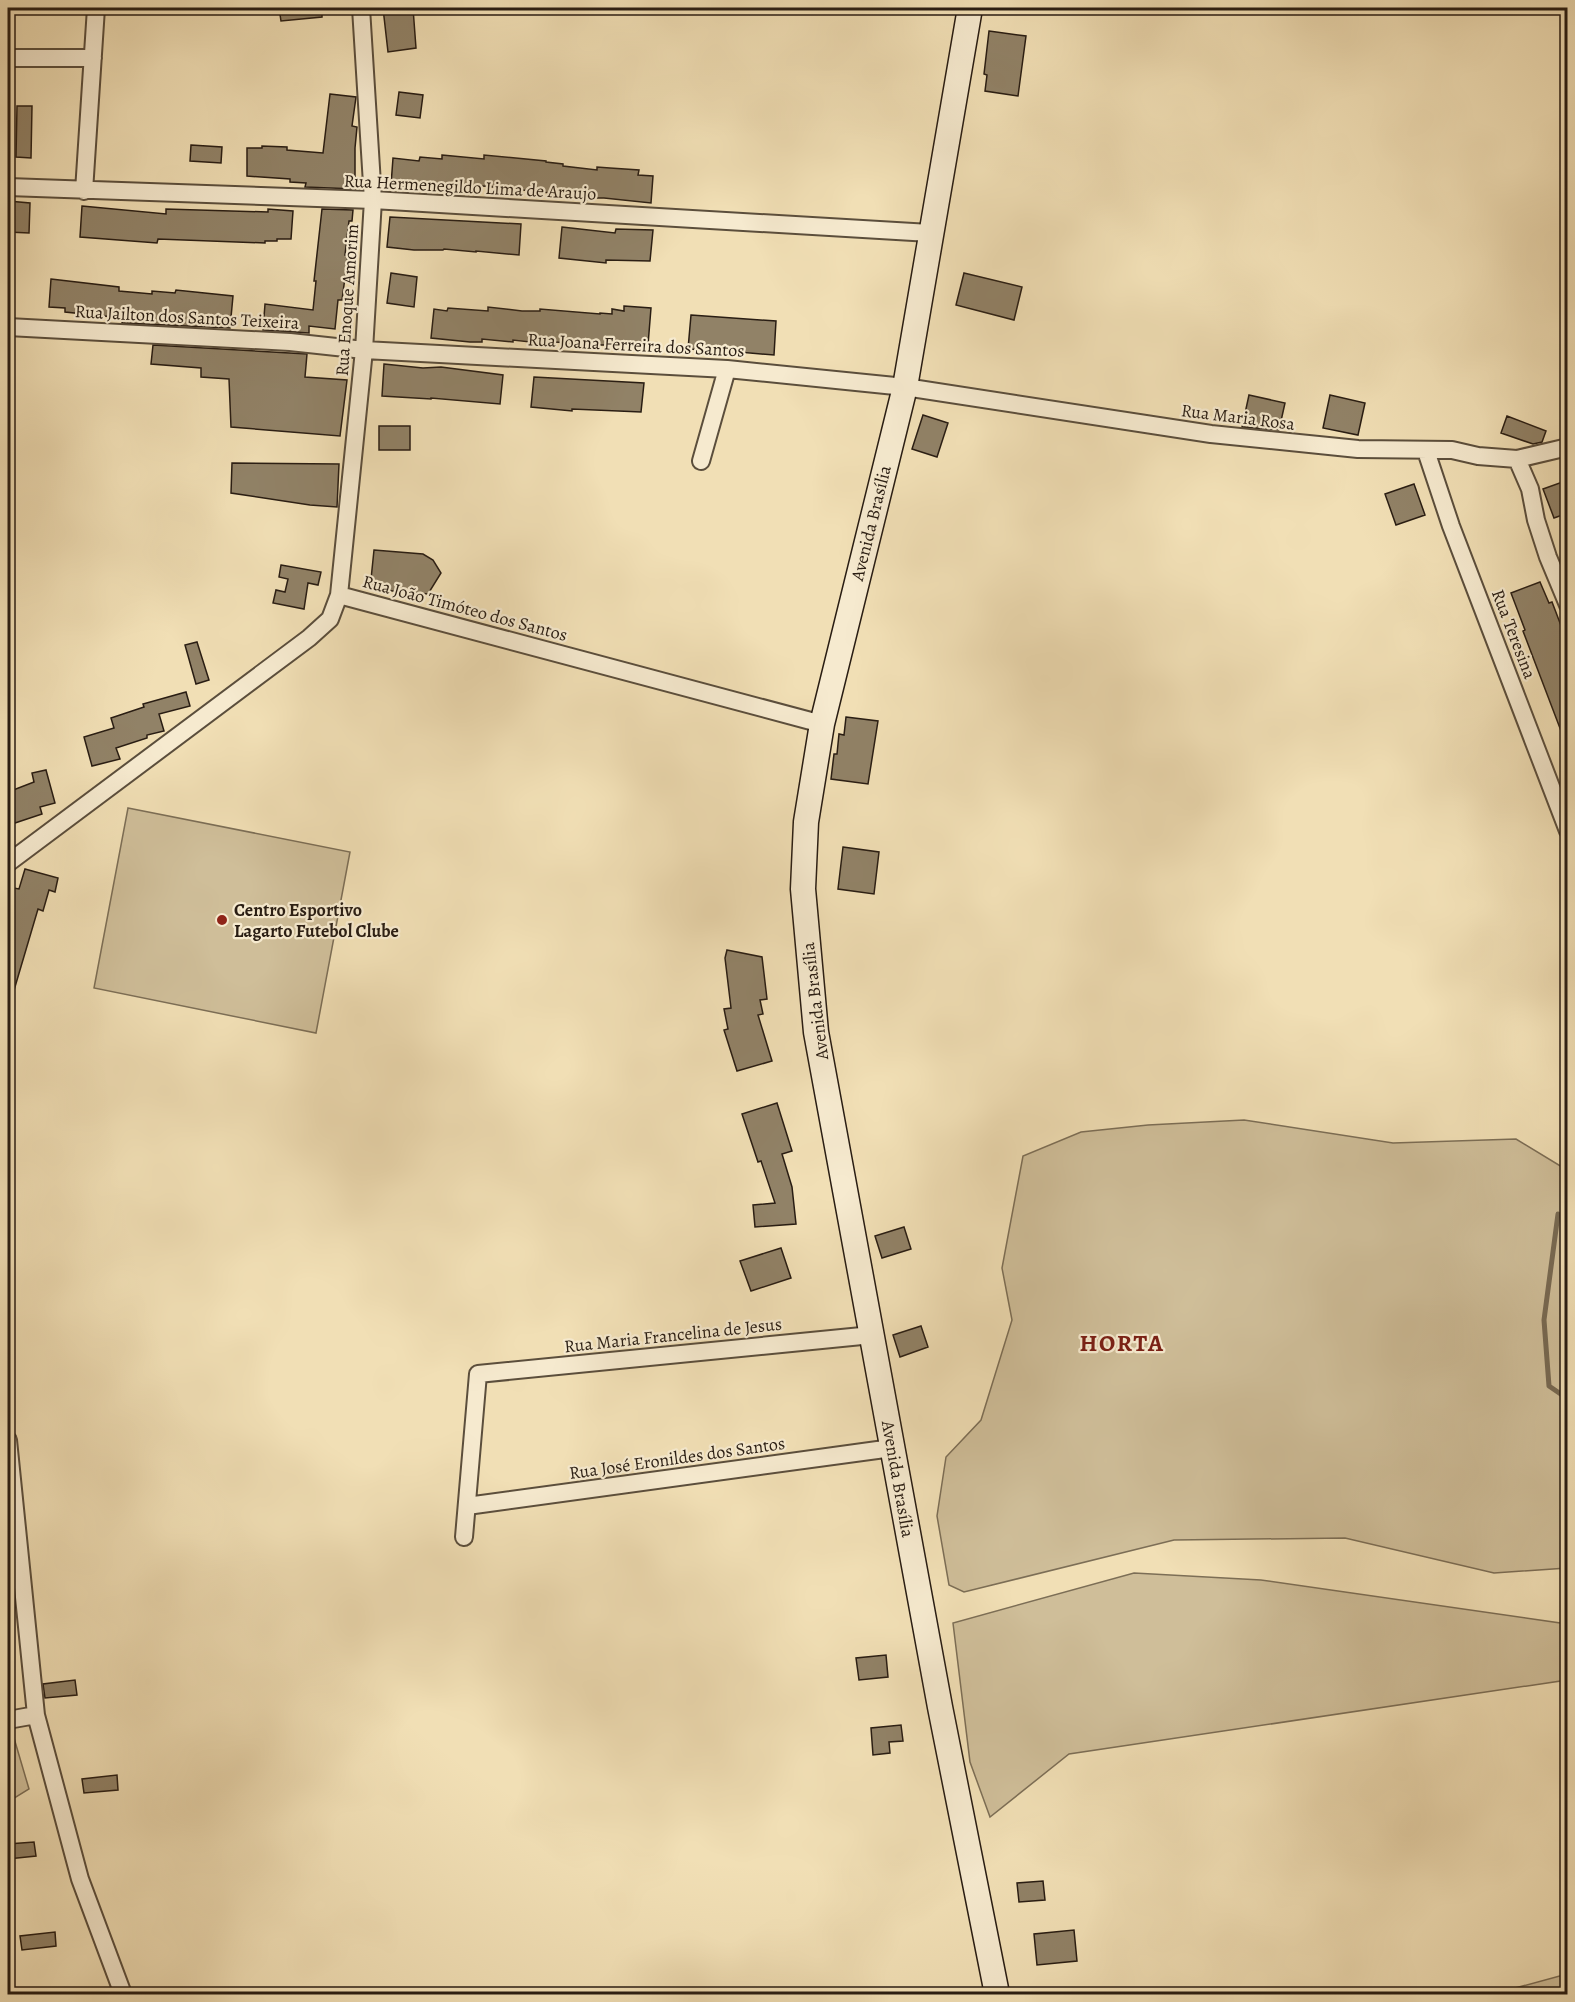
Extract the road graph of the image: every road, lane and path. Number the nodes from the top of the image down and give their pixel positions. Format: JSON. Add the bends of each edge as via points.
{"nodes":[{"id":1,"x":96,"y":8,"type":"edge"},
{"id":2,"x":361,"y":8,"type":"edge"},
{"id":3,"x":970,"y":8,"type":"edge"},
{"id":4,"x":8,"y":58,"type":"edge"},
{"id":5,"x":93,"y":58,"type":"junction"},
{"id":6,"x":8,"y":187,"type":"edge"},
{"id":7,"x":84,"y":191,"type":"junction"},
{"id":8,"x":373,"y":200,"type":"junction"},
{"id":9,"x":930,"y":233,"type":"junction"},
{"id":10,"x":8,"y":327,"type":"edge"},
{"id":11,"x":364,"y":350,"type":"junction"},
{"id":12,"x":727,"y":369,"type":"junction"},
{"id":13,"x":905,"y":387,"type":"junction"},
{"id":14,"x":1568,"y":447,"type":"edge"},
{"id":15,"x":1426,"y":451,"type":"junction"},
{"id":16,"x":1517,"y":459,"type":"junction"},
{"id":17,"x":701,"y":460,"type":"dead end"},
{"id":18,"x":339,"y":595,"type":"junction"},
{"id":19,"x":1568,"y":605,"type":"edge"},
{"id":20,"x":822,"y":724,"type":"junction"},
{"id":21,"x":1568,"y":831,"type":"edge"},
{"id":22,"x":8,"y":863,"type":"edge"},
{"id":23,"x":872,"y":1335,"type":"junction"},
{"id":24,"x":8,"y":1440,"type":"edge"},
{"id":25,"x":892,"y":1448,"type":"junction"},
{"id":26,"x":467,"y":1506,"type":"junction"},
{"id":27,"x":464,"y":1537,"type":"dead end"},
{"id":28,"x":36,"y":1715,"type":"junction"},
{"id":29,"x":8,"y":1720,"type":"edge"},
{"id":30,"x":123,"y":1995,"type":"edge"},
{"id":31,"x":997,"y":1995,"type":"edge"}],
"edges":[{"from":1,"to":5,"type":"street"},
{"from":2,"to":8,"type":"street","name":"Rua Enoque Amorim"},
{"from":3,"to":9,"type":"main road","name":"Avenida Brasília"},
{"from":4,"to":5,"type":"street"},
{"from":5,"to":7,"type":"street"},
{"from":6,"to":7,"type":"street","name":"Rua Hermenegildo Lima de Araujo"},
{"from":7,"to":8,"type":"street","name":"Rua Hermenegildo Lima de Araujo"},
{"from":8,"to":9,"type":"street","name":"Rua Hermenegildo Lima de Araujo"},
{"from":8,"to":11,"type":"street","name":"Rua Enoque Amorim"},
{"from":9,"to":13,"type":"main road","name":"Avenida Brasília"},
{"from":10,"to":11,"type":"street","name":"Rua Jailton dos Santos Teixeira","via":[[290,342]]},
{"from":11,"to":12,"type":"street","name":"Rua Joana Ferreira dos Santos"},
{"from":11,"to":18,"type":"street","name":"Rua Enoque Amorim"},
{"from":12,"to":13,"type":"street","name":"Rua Joana Ferreira dos Santos"},
{"from":12,"to":17,"type":"street"},
{"from":13,"to":15,"type":"street","name":"Rua Maria Rosa","via":[[1211,434],[1358,449]]},
{"from":13,"to":20,"type":"main road","name":"Avenida Brasília"},
{"from":14,"to":16,"type":"street","name":"Rua Maria Rosa"},
{"from":15,"to":16,"type":"street","name":"Rua Maria Rosa","via":[[1452,450]]},
{"from":15,"to":21,"type":"street","name":"Rua Teresina"},
{"from":16,"to":19,"type":"street","via":[[1530,489],[1548,557]]},
{"from":18,"to":20,"type":"street","name":"Rua João Timóteo dos Santos"},
{"from":18,"to":22,"type":"street","name":"Rua João Timóteo dos Santos","via":[[330,619],[309,638]]},
{"from":20,"to":23,"type":"main road","name":"Avenida Brasília","via":[[806,822],[803,889],[816,1032]]},
{"from":23,"to":25,"type":"main road","name":"Avenida Brasília"},
{"from":23,"to":26,"type":"street","name":"Rua Maria Francelina de Jesus","via":[[478,1374]]},
{"from":24,"to":28,"type":"street"},
{"from":25,"to":26,"type":"street","name":"Rua José Eronildes dos Santos"},
{"from":25,"to":31,"type":"main road","name":"Avenida Brasília"},
{"from":26,"to":27,"type":"street"},
{"from":28,"to":29,"type":"street"},
{"from":28,"to":30,"type":"street","via":[[80,1879]]}]}
